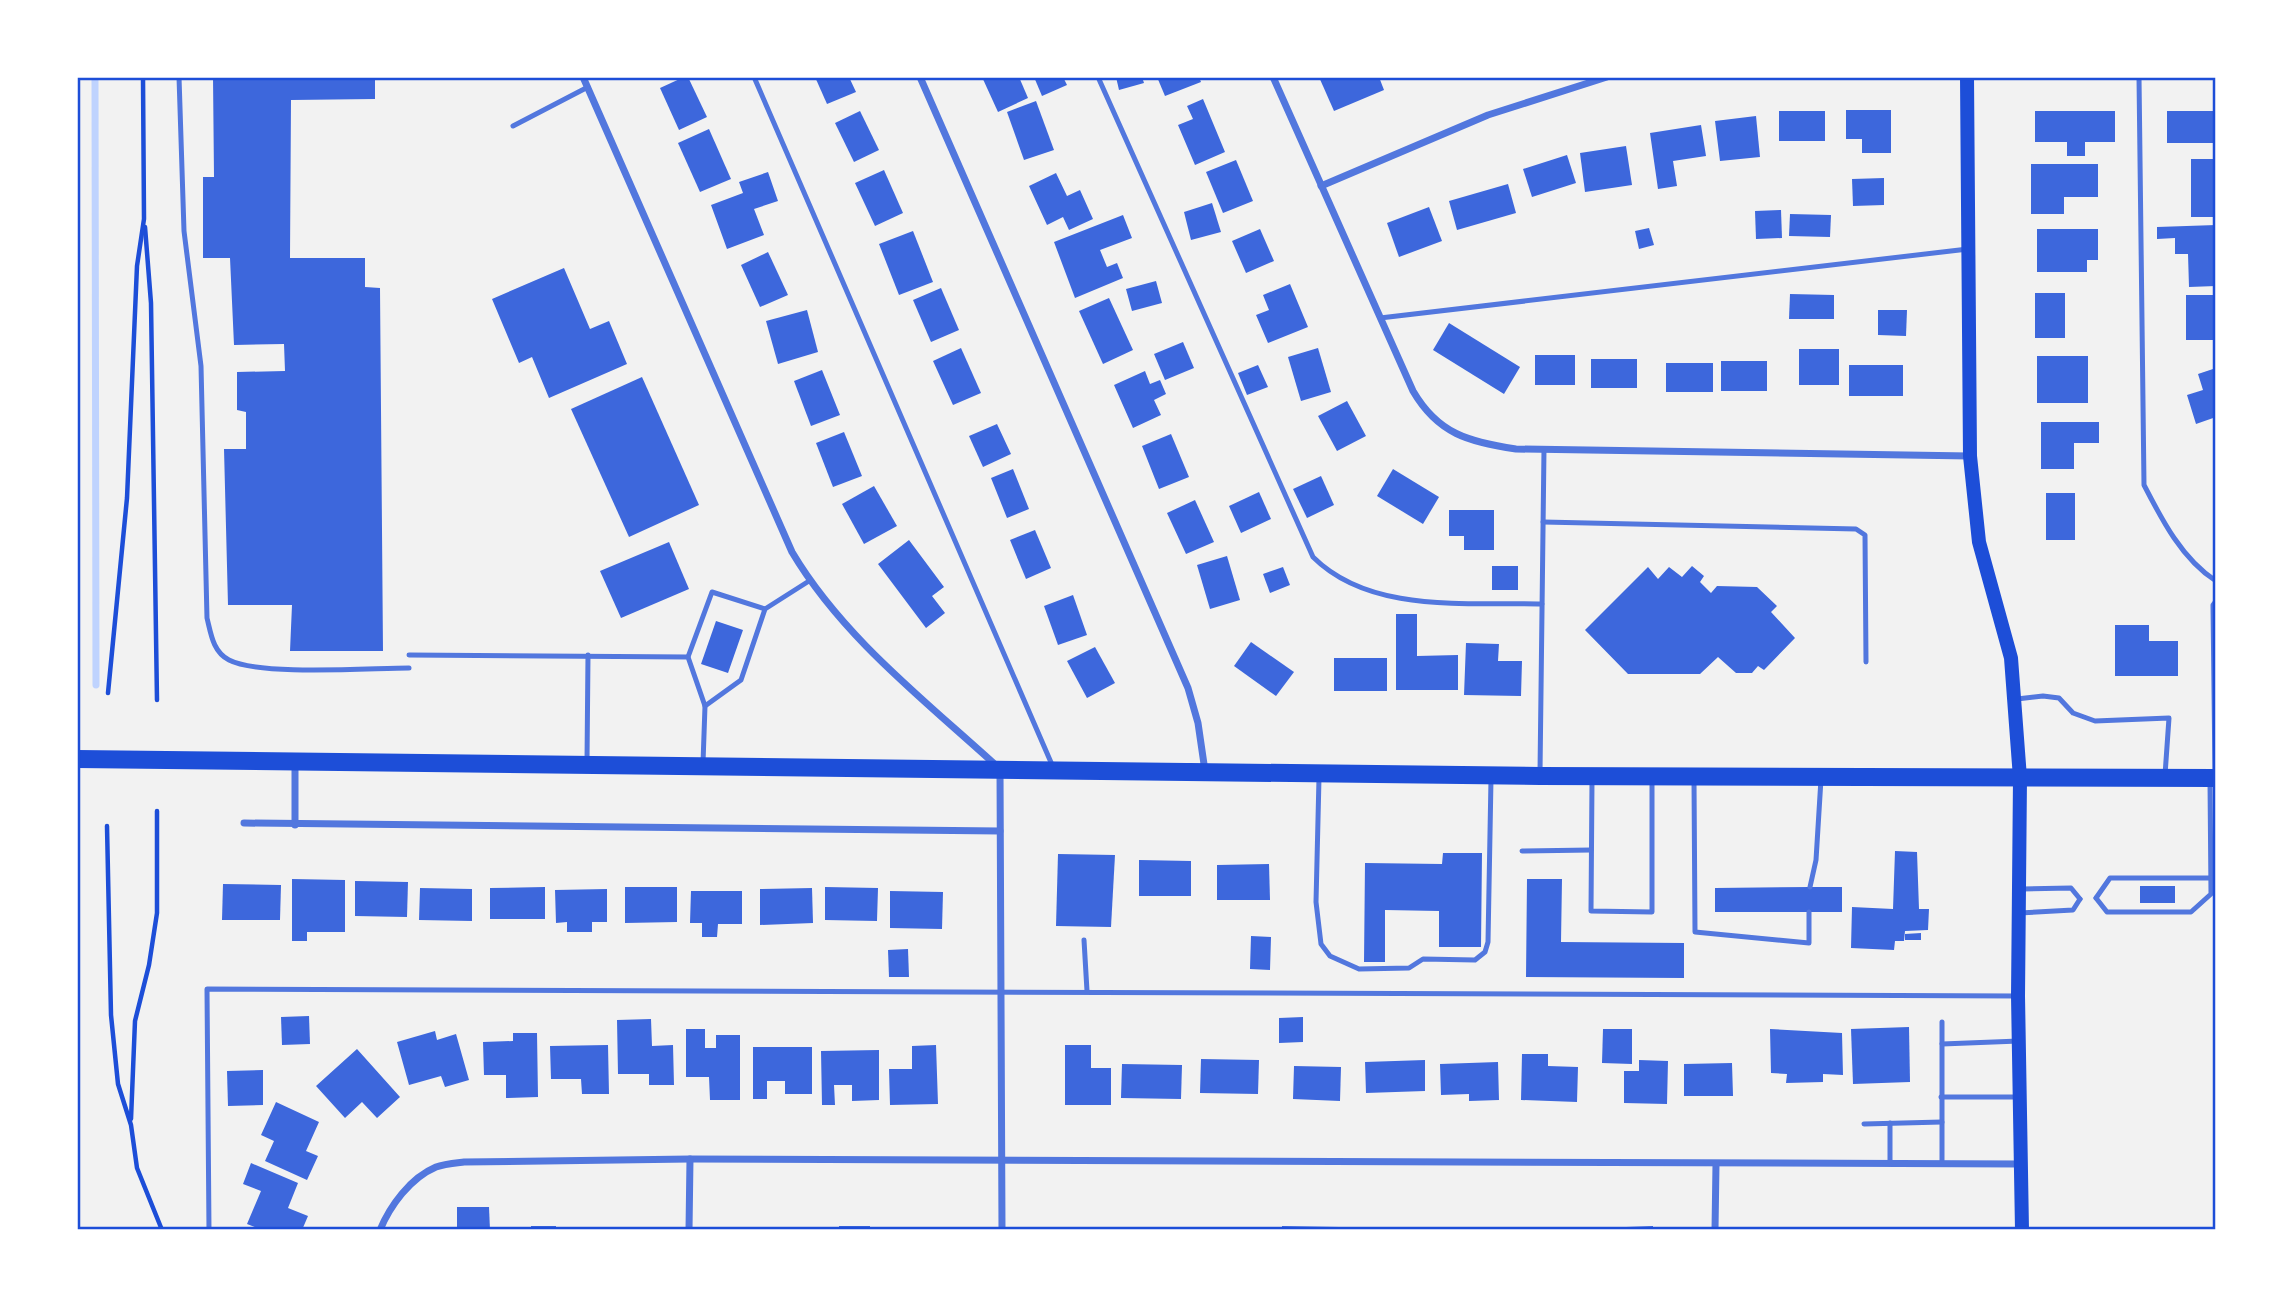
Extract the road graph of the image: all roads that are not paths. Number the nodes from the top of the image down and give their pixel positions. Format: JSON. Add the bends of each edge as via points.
{"nodes":[{"id":1,"x":178,"y":77,"type":"edge"},
{"id":2,"x":583,"y":77,"type":"edge"},
{"id":3,"x":754,"y":77,"type":"edge"},
{"id":4,"x":920,"y":77,"type":"edge"},
{"id":5,"x":1098,"y":77,"type":"edge"},
{"id":6,"x":1273,"y":77,"type":"edge"},
{"id":7,"x":1608,"y":77,"type":"edge"},
{"id":8,"x":1967,"y":77,"type":"edge"},
{"id":9,"x":2139,"y":77,"type":"edge"},
{"id":10,"x":587,"y":87,"type":"junction"},
{"id":11,"x":513,"y":126,"type":"dead end"},
{"id":12,"x":1321,"y":186,"type":"junction"},
{"id":13,"x":1968,"y":249,"type":"junction"},
{"id":14,"x":1380,"y":318,"type":"junction"},
{"id":15,"x":1544,"y":449,"type":"junction"},
{"id":16,"x":1970,"y":456,"type":"junction"},
{"id":17,"x":1543,"y":522,"type":"junction"},
{"id":18,"x":809,"y":581,"type":"junction"},
{"id":19,"x":2216,"y":581,"type":"edge"},
{"id":20,"x":2216,"y":601,"type":"edge"},
{"id":21,"x":1542,"y":604,"type":"junction"},
{"id":22,"x":765,"y":609,"type":"junction"},
{"id":23,"x":409,"y":655,"type":"dead end"},
{"id":24,"x":587,"y":655,"type":"junction"},
{"id":25,"x":688,"y":657,"type":"junction"},
{"id":26,"x":1866,"y":662,"type":"dead end"},
{"id":27,"x":409,"y":668,"type":"dead end"},
{"id":28,"x":2014,"y":699,"type":"junction"},
{"id":29,"x":705,"y":706,"type":"junction"},
{"id":30,"x":77,"y":759,"type":"edge"},
{"id":31,"x":295,"y":761,"type":"junction"},
{"id":32,"x":587,"y":765,"type":"junction"},
{"id":33,"x":703,"y":766,"type":"junction"},
{"id":34,"x":1000,"y":769,"type":"junction"},
{"id":35,"x":1054,"y":770,"type":"junction"},
{"id":36,"x":1205,"y":772,"type":"junction"},
{"id":37,"x":1319,"y":774,"type":"junction"},
{"id":38,"x":1491,"y":775,"type":"junction"},
{"id":39,"x":1540,"y":776,"type":"junction"},
{"id":40,"x":1592,"y":776,"type":"junction"},
{"id":41,"x":1652,"y":777,"type":"junction"},
{"id":42,"x":1694,"y":777,"type":"junction"},
{"id":43,"x":1821,"y":777,"type":"junction"},
{"id":44,"x":2020,"y":778,"type":"junction"},
{"id":45,"x":2165,"y":778,"type":"junction"},
{"id":46,"x":2214,"y":778,"type":"edge"},
{"id":47,"x":244,"y":823,"type":"dead end"},
{"id":48,"x":295,"y":825,"type":"junction"},
{"id":49,"x":1000,"y":831,"type":"junction"},
{"id":50,"x":1522,"y":850,"type":"dead end"},
{"id":51,"x":1591,"y":850,"type":"junction"},
{"id":52,"x":2211,"y":878,"type":"junction"},
{"id":53,"x":1810,"y":887,"type":"dead end"},
{"id":54,"x":2019,"y":889,"type":"junction"},
{"id":55,"x":2096,"y":898,"type":"junction"},
{"id":56,"x":2080,"y":899,"type":"junction"},
{"id":57,"x":1809,"y":912,"type":"dead end"},
{"id":58,"x":2019,"y":913,"type":"junction"},
{"id":59,"x":1084,"y":940,"type":"dead end"},
{"id":60,"x":1001,"y":991,"type":"junction"},
{"id":61,"x":1087,"y":991,"type":"junction"},
{"id":62,"x":2018,"y":996,"type":"junction"},
{"id":63,"x":1942,"y":1022,"type":"dead end"},
{"id":64,"x":2019,"y":1041,"type":"junction"},
{"id":65,"x":1942,"y":1044,"type":"junction"},
{"id":66,"x":1941,"y":1097,"type":"junction"},
{"id":67,"x":2020,"y":1097,"type":"junction"},
{"id":68,"x":1942,"y":1122,"type":"junction"},
{"id":69,"x":1890,"y":1123,"type":"junction"},
{"id":70,"x":1864,"y":1124,"type":"dead end"},
{"id":71,"x":690,"y":1159,"type":"junction"},
{"id":72,"x":1003,"y":1163,"type":"junction"},
{"id":73,"x":1716,"y":1164,"type":"junction"},
{"id":74,"x":1890,"y":1164,"type":"junction"},
{"id":75,"x":1942,"y":1164,"type":"junction"},
{"id":76,"x":2021,"y":1164,"type":"junction"},
{"id":77,"x":209,"y":1230,"type":"edge"},
{"id":78,"x":380,"y":1230,"type":"edge"},
{"id":79,"x":689,"y":1230,"type":"edge"},
{"id":80,"x":1002,"y":1230,"type":"edge"},
{"id":81,"x":1715,"y":1230,"type":"edge"},
{"id":82,"x":2022,"y":1230,"type":"edge"}],
"edges":[{"from":1,"to":27,"type":"lane","via":[[184,231],[201,366],[206,618],[215,648],[229,660],[261,669]]},
{"from":2,"to":10,"type":"street"},
{"from":3,"to":35,"type":"lane"},
{"from":4,"to":36,"type":"street","via":[[1188,688]]},
{"from":5,"to":21,"type":"lane","via":[[1313,557],[1329,573],[1354,586],[1414,600]]},
{"from":6,"to":12,"type":"street"},
{"from":7,"to":12,"type":"street","via":[[1488,115]]},
{"from":8,"to":13,"type":"main road"},
{"from":9,"to":19,"type":"lane","via":[[2144,485],[2166,528]]},
{"from":10,"to":11,"type":"lane"},
{"from":10,"to":18,"type":"street"},
{"from":12,"to":14,"type":"street"},
{"from":13,"to":14,"type":"lane"},
{"from":13,"to":16,"type":"main road"},
{"from":14,"to":15,"type":"street","via":[[1425,412],[1444,428],[1489,445]]},
{"from":15,"to":16,"type":"street"},
{"from":15,"to":17,"type":"lane"},
{"from":16,"to":28,"type":"main road","via":[[1979,542],[2003,624]]},
{"from":17,"to":21,"type":"lane"},
{"from":17,"to":26,"type":"lane","via":[[1856,529],[1865,535]]},
{"from":18,"to":22,"type":"lane"},
{"from":18,"to":34,"type":"street","via":[[856,635]]},
{"from":20,"to":46,"type":"lane"},
{"from":21,"to":39,"type":"lane"},
{"from":22,"to":25,"type":"lane","via":[[712,592]]},
{"from":22,"to":29,"type":"lane","via":[[741,680]]},
{"from":23,"to":24,"type":"lane"},
{"from":24,"to":25,"type":"lane"},
{"from":24,"to":32,"type":"lane"},
{"from":25,"to":29,"type":"lane"},
{"from":28,"to":44,"type":"main road"},
{"from":28,"to":45,"type":"lane","via":[[2059,698],[2073,712],[2095,721],[2169,718]]},
{"from":29,"to":33,"type":"lane"},
{"from":30,"to":31,"type":"main road"},
{"from":31,"to":32,"type":"main road"},
{"from":31,"to":48,"type":"street"},
{"from":32,"to":33,"type":"main road"},
{"from":33,"to":34,"type":"main road"},
{"from":34,"to":35,"type":"main road"},
{"from":34,"to":49,"type":"street"},
{"from":35,"to":36,"type":"main road"},
{"from":36,"to":37,"type":"main road"},
{"from":37,"to":38,"type":"main road"},
{"from":37,"to":38,"type":"lane","via":[[1316,902],[1321,944],[1330,956],[1359,970],[1409,968],[1423,959],[1475,960],[1481,956],[1488,942]]},
{"from":38,"to":39,"type":"main road"},
{"from":39,"to":40,"type":"main road"},
{"from":40,"to":41,"type":"main road"},
{"from":40,"to":51,"type":"lane"},
{"from":41,"to":42,"type":"main road"},
{"from":41,"to":51,"type":"lane","via":[[1652,912],[1591,911]]},
{"from":42,"to":43,"type":"main road"},
{"from":42,"to":57,"type":"lane","via":[[1695,932],[1809,943]]},
{"from":43,"to":44,"type":"main road"},
{"from":43,"to":53,"type":"lane"},
{"from":44,"to":45,"type":"main road"},
{"from":44,"to":54,"type":"main road"},
{"from":45,"to":46,"type":"main road"},
{"from":46,"to":52,"type":"lane"},
{"from":47,"to":48,"type":"street"},
{"from":48,"to":49,"type":"street"},
{"from":49,"to":60,"type":"street"},
{"from":50,"to":51,"type":"lane"},
{"from":52,"to":55,"type":"lane","via":[[2110,878]]},
{"from":52,"to":55,"type":"lane","via":[[2211,894],[2191,912],[2107,912]]},
{"from":54,"to":56,"type":"lane","via":[[2071,888]]},
{"from":54,"to":58,"type":"main road"},
{"from":55,"to":56,"type":"lane"},
{"from":56,"to":58,"type":"lane","via":[[2073,910]]},
{"from":58,"to":62,"type":"main road"},
{"from":59,"to":61,"type":"lane"},
{"from":60,"to":61,"type":"lane"},
{"from":60,"to":72,"type":"street"},
{"from":60,"to":77,"type":"lane","via":[[207,989]]},
{"from":61,"to":62,"type":"lane"},
{"from":62,"to":64,"type":"main road"},
{"from":63,"to":65,"type":"lane"},
{"from":64,"to":65,"type":"lane"},
{"from":64,"to":67,"type":"main road"},
{"from":65,"to":66,"type":"lane"},
{"from":66,"to":67,"type":"lane"},
{"from":66,"to":68,"type":"lane"},
{"from":67,"to":76,"type":"main road"},
{"from":68,"to":69,"type":"lane"},
{"from":68,"to":75,"type":"lane"},
{"from":69,"to":70,"type":"lane"},
{"from":69,"to":74,"type":"lane"},
{"from":71,"to":72,"type":"street"},
{"from":71,"to":78,"type":"street","via":[[464,1162],[436,1167],[393,1203]]},
{"from":71,"to":79,"type":"street"},
{"from":72,"to":73,"type":"street"},
{"from":72,"to":80,"type":"street"},
{"from":73,"to":74,"type":"street"},
{"from":73,"to":81,"type":"street"},
{"from":74,"to":75,"type":"street"},
{"from":75,"to":76,"type":"street"},
{"from":76,"to":82,"type":"main road"}]}
